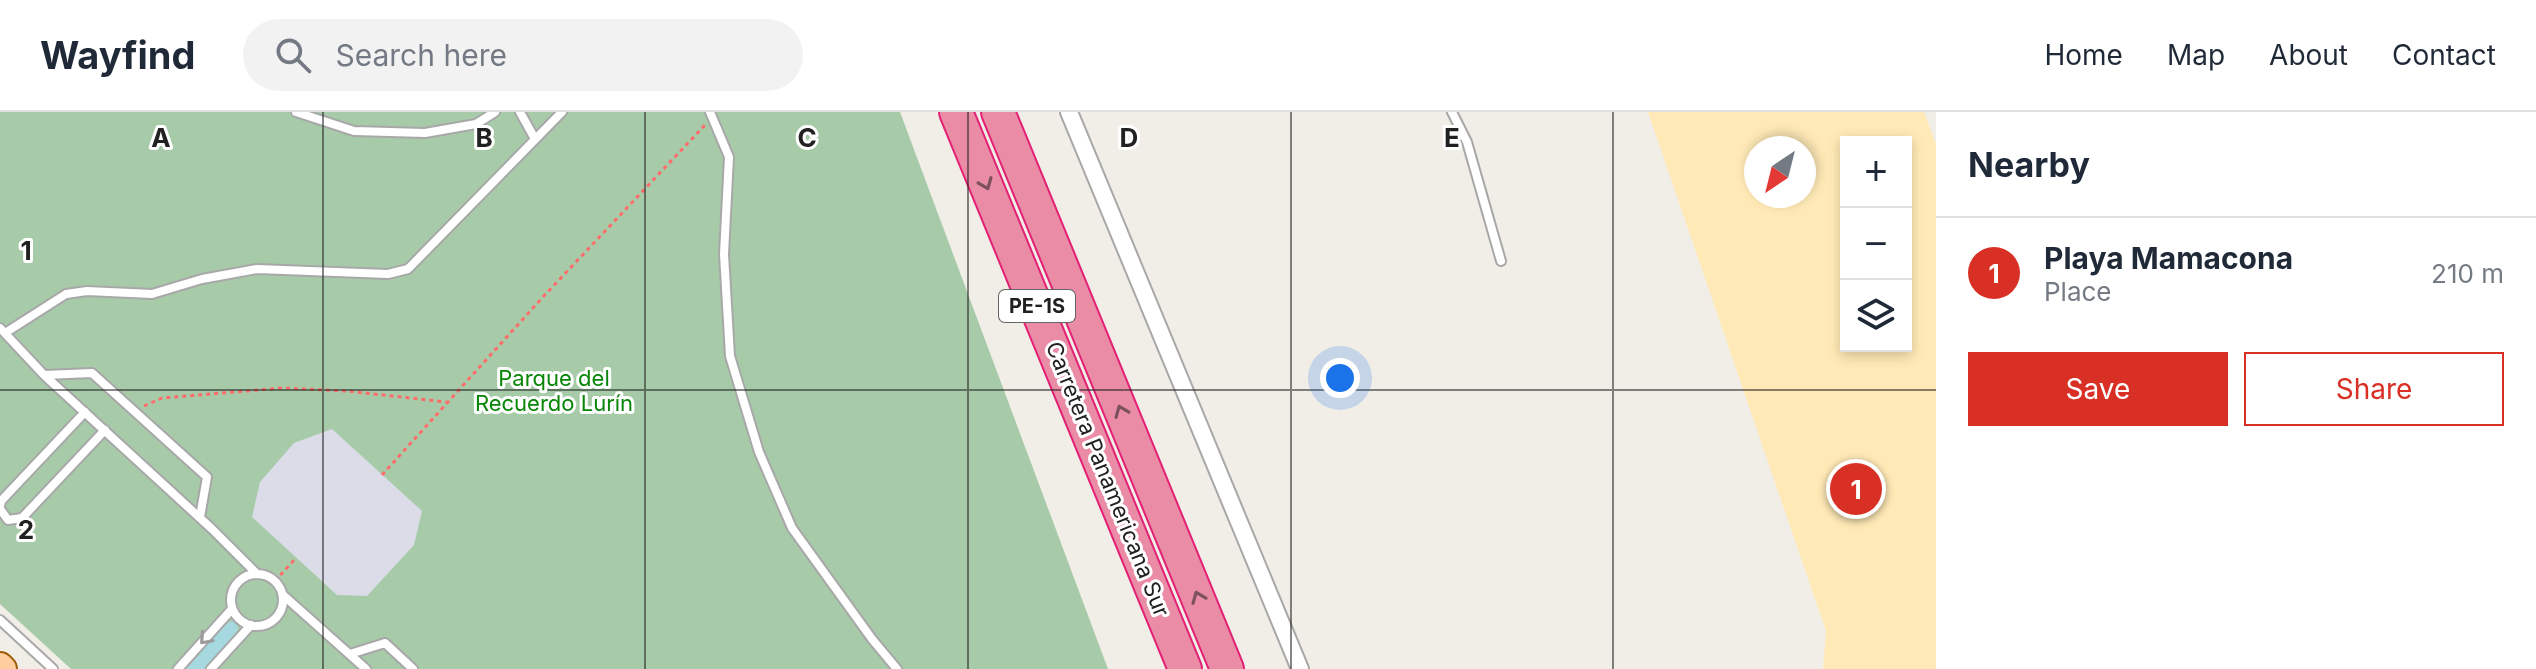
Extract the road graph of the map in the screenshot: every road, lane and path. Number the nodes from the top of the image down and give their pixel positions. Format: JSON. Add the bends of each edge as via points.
{"nodes":[{"id":1,"x":296,"y":112,"type":"edge"},
{"id":2,"x":495,"y":112,"type":"edge"},
{"id":3,"x":520,"y":112,"type":"edge"},
{"id":4,"x":562,"y":112,"type":"edge"},
{"id":5,"x":956,"y":112,"type":"edge"},
{"id":6,"x":998,"y":112,"type":"edge"},
{"id":7,"x":1069,"y":112,"type":"edge"},
{"id":8,"x":1452,"y":112,"type":"edge"},
{"id":9,"x":711,"y":114,"type":"edge"},
{"id":10,"x":535,"y":139,"type":"junction"},
{"id":11,"x":1501,"y":261,"type":"dead end"},
{"id":12,"x":2,"y":330,"type":"edge"},
{"id":13,"x":44,"y":375,"type":"junction"},
{"id":14,"x":447,"y":402,"type":"junction"},
{"id":15,"x":132,"y":410,"type":"junction"},
{"id":16,"x":85,"y":412,"type":"junction"},
{"id":17,"x":105,"y":430,"type":"junction"},
{"id":18,"x":382,"y":475,"type":"dead end"},
{"id":19,"x":1117,"y":501,"type":"junction"},
{"id":20,"x":0,"y":507,"type":"edge"},
{"id":21,"x":200,"y":517,"type":"junction"},
{"id":22,"x":296,"y":558,"type":"dead end"},
{"id":23,"x":257,"y":574,"type":"junction"},
{"id":24,"x":275,"y":581,"type":"junction"},
{"id":25,"x":283,"y":595,"type":"junction"},
{"id":26,"x":232,"y":609,"type":"junction"},
{"id":27,"x":0,"y":620,"type":"edge"},
{"id":28,"x":251,"y":625,"type":"junction"},
{"id":29,"x":350,"y":654,"type":"junction"},
{"id":30,"x":53,"y":669,"type":"edge"},
{"id":31,"x":178,"y":669,"type":"edge"},
{"id":32,"x":211,"y":669,"type":"edge"},
{"id":33,"x":366,"y":669,"type":"edge"},
{"id":34,"x":413,"y":669,"type":"edge"},
{"id":35,"x":897,"y":669,"type":"edge"},
{"id":36,"x":1163,"y":669,"type":"edge"},
{"id":37,"x":1185,"y":669,"type":"edge"},
{"id":38,"x":1227,"y":669,"type":"edge"},
{"id":39,"x":1300,"y":669,"type":"edge"}],
"edges":[{"from":1,"to":2,"type":"lane","via":[[354,131],[425,133],[476,124]]},
{"from":3,"to":10,"type":"lane"},
{"from":4,"to":10,"type":"lane"},
{"from":5,"to":19,"type":"highway","name":"Carretera Panamericana Sur","number":"PE-1S","one_way":true},
{"from":38,"to":6,"type":"highway","name":"Carretera Panamericana Sur","number":"PE-1S","one_way":true},
{"from":7,"to":39,"type":"street"},
{"from":8,"to":11,"type":"lane","via":[[1467,142]]},
{"from":9,"to":14,"type":"path"},
{"from":9,"to":35,"type":"lane","via":[[729,157],[724,254],[730,356],[759,452],[792,528]]},
{"from":10,"to":12,"type":"lane","via":[[408,269],[388,274],[257,269],[152,294],[66,294]]},
{"from":12,"to":13,"type":"lane"},
{"from":13,"to":15,"type":"lane","via":[[92,373]]},
{"from":13,"to":16,"type":"lane"},
{"from":14,"to":15,"type":"path","via":[[282,388],[162,398]]},
{"from":14,"to":18,"type":"path"},
{"from":15,"to":21,"type":"lane","via":[[207,477]]},
{"from":16,"to":17,"type":"lane"},
{"from":16,"to":20,"type":"lane"},
{"from":17,"to":20,"type":"lane","via":[[22,518],[8,520]]},
{"from":17,"to":21,"type":"lane"},
{"from":19,"to":36,"type":"highway"},
{"from":19,"to":37,"type":"highway","name":"Carretera Panamericana Sur","number":"PE-1S"},
{"from":21,"to":23,"type":"lane"},
{"from":22,"to":24,"type":"path"},
{"from":23,"to":24,"type":"lane"},
{"from":23,"to":26,"type":"lane","via":[[236,585]]},
{"from":24,"to":25,"type":"lane"},
{"from":25,"to":28,"type":"lane","via":[[277,618]]},
{"from":25,"to":29,"type":"lane"},
{"from":26,"to":28,"type":"lane"},
{"from":26,"to":31,"type":"lane","one_way":true},
{"from":27,"to":30,"type":"lane"},
{"from":28,"to":32,"type":"lane"},
{"from":29,"to":33,"type":"lane"},
{"from":29,"to":34,"type":"lane","via":[[385,643]]}]}
